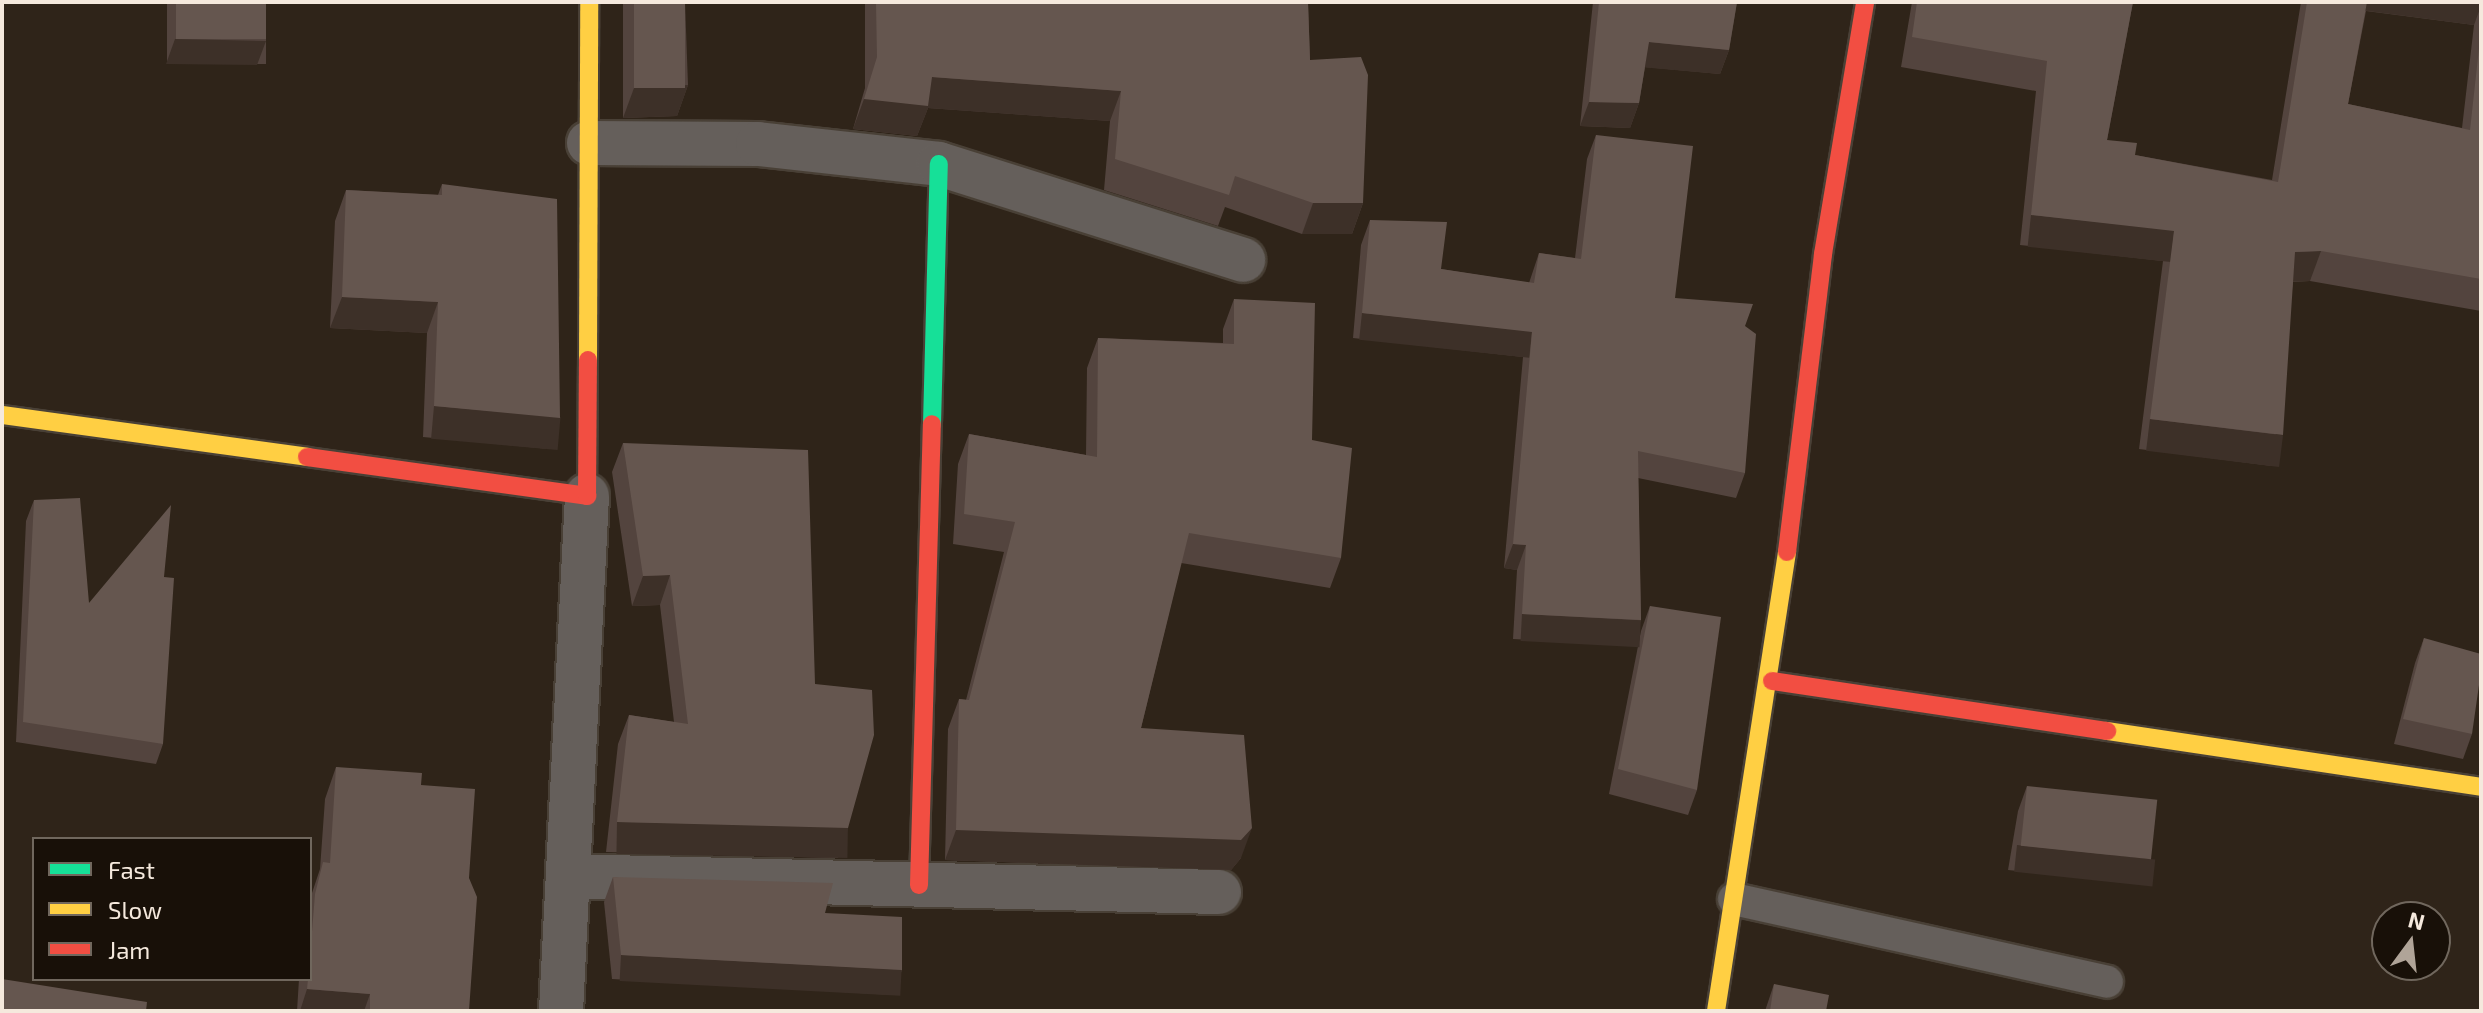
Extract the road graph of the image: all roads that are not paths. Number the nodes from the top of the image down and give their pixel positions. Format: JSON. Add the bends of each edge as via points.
{"nodes":[{"id":1,"x":589,"y":2,"type":"edge"},
{"id":2,"x":1865,"y":2,"type":"edge"},
{"id":3,"x":589,"y":143,"type":"junction"},
{"id":4,"x":939,"y":164,"type":"junction"},
{"id":5,"x":1243,"y":260,"type":"dead end"},
{"id":6,"x":2,"y":415,"type":"edge"},
{"id":7,"x":587,"y":496,"type":"junction"},
{"id":8,"x":1772,"y":681,"type":"junction"},
{"id":9,"x":2481,"y":787,"type":"edge"},
{"id":10,"x":568,"y":876,"type":"junction"},
{"id":11,"x":919,"y":885,"type":"junction"},
{"id":12,"x":1219,"y":892,"type":"dead end"},
{"id":13,"x":1734,"y":899,"type":"junction"},
{"id":14,"x":2107,"y":982,"type":"dead end"},
{"id":15,"x":561,"y":1011,"type":"edge"},
{"id":16,"x":1716,"y":1011,"type":"edge"}],
"edges":[{"from":1,"to":3,"type":"street"},
{"from":2,"to":8,"type":"street","via":[[1823,254]]},
{"from":3,"to":4,"type":"street","via":[[758,144]]},
{"from":3,"to":7,"type":"street"},
{"from":4,"to":5,"type":"street"},
{"from":4,"to":11,"type":"street"},
{"from":6,"to":7,"type":"street"},
{"from":7,"to":10,"type":"street"},
{"from":8,"to":9,"type":"street"},
{"from":8,"to":13,"type":"street"},
{"from":10,"to":11,"type":"street"},
{"from":10,"to":15,"type":"street"},
{"from":11,"to":12,"type":"street"},
{"from":13,"to":14,"type":"lane"},
{"from":13,"to":16,"type":"street"}]}
